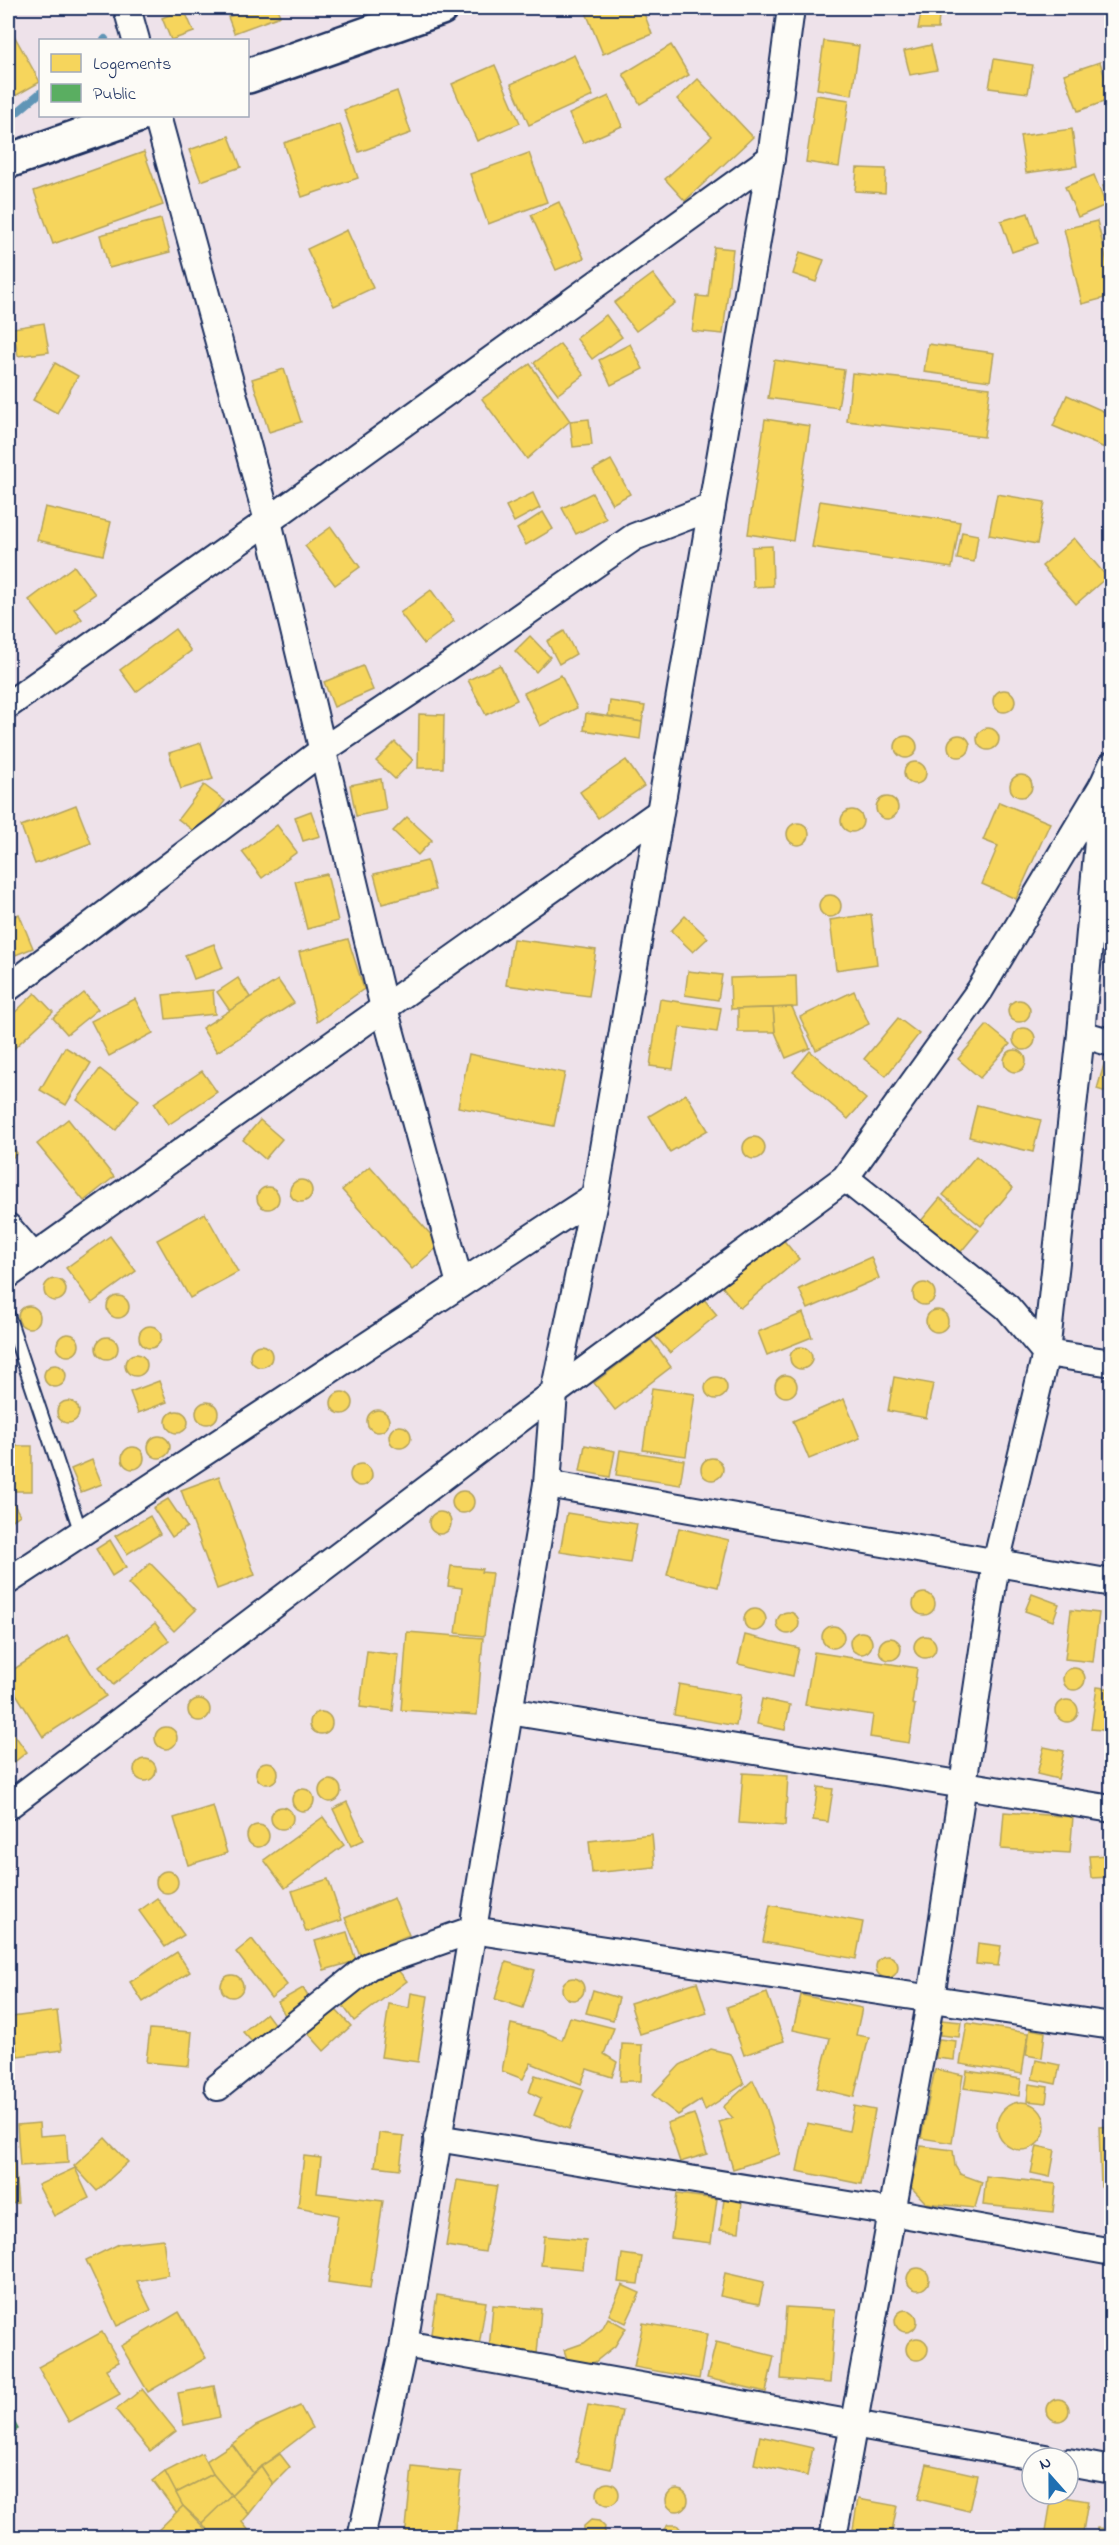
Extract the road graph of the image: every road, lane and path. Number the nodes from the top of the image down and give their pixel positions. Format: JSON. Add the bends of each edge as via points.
{"nodes":[{"id":1,"x":127,"y":8,"type":"edge"},
{"id":2,"x":441,"y":8,"type":"edge"},
{"id":3,"x":791,"y":8,"type":"edge"},
{"id":4,"x":136,"y":39,"type":"edge"},
{"id":5,"x":249,"y":76,"type":"edge"},
{"id":6,"x":134,"y":117,"type":"edge"},
{"id":7,"x":157,"y":117,"type":"edge"},
{"id":8,"x":771,"y":158,"type":"junction"},
{"id":9,"x":8,"y":162,"type":"edge"},
{"id":10,"x":712,"y":507,"type":"junction"},
{"id":11,"x":268,"y":521,"type":"junction"},
{"id":12,"x":8,"y":705,"type":"edge"},
{"id":13,"x":323,"y":750,"type":"junction"},
{"id":14,"x":1109,"y":779,"type":"edge"},
{"id":15,"x":660,"y":812,"type":"junction"},
{"id":16,"x":8,"y":988,"type":"edge"},
{"id":17,"x":384,"y":1008,"type":"junction"},
{"id":18,"x":1081,"y":1034,"type":"junction"},
{"id":19,"x":1112,"y":1043,"type":"edge"},
{"id":20,"x":845,"y":1179,"type":"junction"},
{"id":21,"x":595,"y":1196,"type":"junction"},
{"id":22,"x":8,"y":1227,"type":"edge"},
{"id":23,"x":34,"y":1257,"type":"junction"},
{"id":24,"x":8,"y":1275,"type":"edge"},
{"id":25,"x":460,"y":1284,"type":"junction"},
{"id":26,"x":8,"y":1315,"type":"edge"},
{"id":27,"x":1046,"y":1353,"type":"junction"},
{"id":28,"x":1112,"y":1363,"type":"edge"},
{"id":29,"x":554,"y":1393,"type":"junction"},
{"id":30,"x":547,"y":1485,"type":"junction"},
{"id":31,"x":81,"y":1533,"type":"junction"},
{"id":32,"x":996,"y":1563,"type":"junction"},
{"id":33,"x":8,"y":1581,"type":"edge"},
{"id":34,"x":1112,"y":1584,"type":"edge"},
{"id":35,"x":509,"y":1712,"type":"junction"},
{"id":36,"x":964,"y":1784,"type":"junction"},
{"id":37,"x":8,"y":1806,"type":"edge"},
{"id":38,"x":1112,"y":1809,"type":"edge"},
{"id":39,"x":472,"y":1930,"type":"junction"},
{"id":40,"x":932,"y":1998,"type":"junction"},
{"id":41,"x":1112,"y":2026,"type":"edge"},
{"id":42,"x":218,"y":2087,"type":"dead end"},
{"id":43,"x":437,"y":2138,"type":"junction"},
{"id":44,"x":892,"y":2212,"type":"junction"},
{"id":45,"x":1112,"y":2252,"type":"edge"},
{"id":46,"x":404,"y":2344,"type":"junction"},
{"id":47,"x":855,"y":2424,"type":"junction"},
{"id":48,"x":1020,"y":2454,"type":"edge"},
{"id":49,"x":1080,"y":2464,"type":"edge"},
{"id":50,"x":1112,"y":2470,"type":"edge"},
{"id":51,"x":361,"y":2538,"type":"edge"},
{"id":52,"x":833,"y":2538,"type":"edge"}],
"edges":[{"from":1,"to":4,"type":"street"},
{"from":2,"to":5,"type":"street"},
{"from":3,"to":8,"type":"street"},
{"from":6,"to":9,"type":"street"},
{"from":7,"to":11,"type":"street"},
{"from":8,"to":10,"type":"street"},
{"from":8,"to":11,"type":"street"},
{"from":10,"to":13,"type":"street","via":[[634,537]]},
{"from":10,"to":15,"type":"street"},
{"from":11,"to":12,"type":"street"},
{"from":11,"to":13,"type":"street"},
{"from":13,"to":16,"type":"street"},
{"from":13,"to":17,"type":"street"},
{"from":14,"to":18,"type":"street"},
{"from":14,"to":20,"type":"street","via":[[980,990]]},
{"from":15,"to":17,"type":"street"},
{"from":15,"to":21,"type":"street"},
{"from":17,"to":23,"type":"street"},
{"from":17,"to":25,"type":"street"},
{"from":18,"to":19,"type":"street"},
{"from":18,"to":27,"type":"street"},
{"from":20,"to":27,"type":"street","via":[[1007,1307]]},
{"from":20,"to":29,"type":"street"},
{"from":21,"to":25,"type":"street"},
{"from":21,"to":29,"type":"street"},
{"from":22,"to":23,"type":"street"},
{"from":23,"to":24,"type":"street"},
{"from":25,"to":31,"type":"street"},
{"from":26,"to":31,"type":"lane"},
{"from":27,"to":28,"type":"street"},
{"from":27,"to":32,"type":"street"},
{"from":29,"to":30,"type":"street"},
{"from":29,"to":37,"type":"street"},
{"from":30,"to":32,"type":"street"},
{"from":30,"to":35,"type":"street"},
{"from":31,"to":33,"type":"street"},
{"from":32,"to":34,"type":"street"},
{"from":32,"to":36,"type":"street"},
{"from":35,"to":36,"type":"street"},
{"from":35,"to":39,"type":"street"},
{"from":36,"to":38,"type":"street"},
{"from":36,"to":40,"type":"street"},
{"from":39,"to":40,"type":"street"},
{"from":39,"to":42,"type":"street","via":[[369,1966]]},
{"from":39,"to":43,"type":"street"},
{"from":40,"to":41,"type":"street"},
{"from":40,"to":44,"type":"street"},
{"from":43,"to":44,"type":"street"},
{"from":43,"to":46,"type":"street"},
{"from":44,"to":45,"type":"street"},
{"from":44,"to":47,"type":"street"},
{"from":46,"to":47,"type":"street"},
{"from":46,"to":51,"type":"street"},
{"from":47,"to":48,"type":"street"},
{"from":47,"to":52,"type":"street"},
{"from":49,"to":50,"type":"street"}]}
